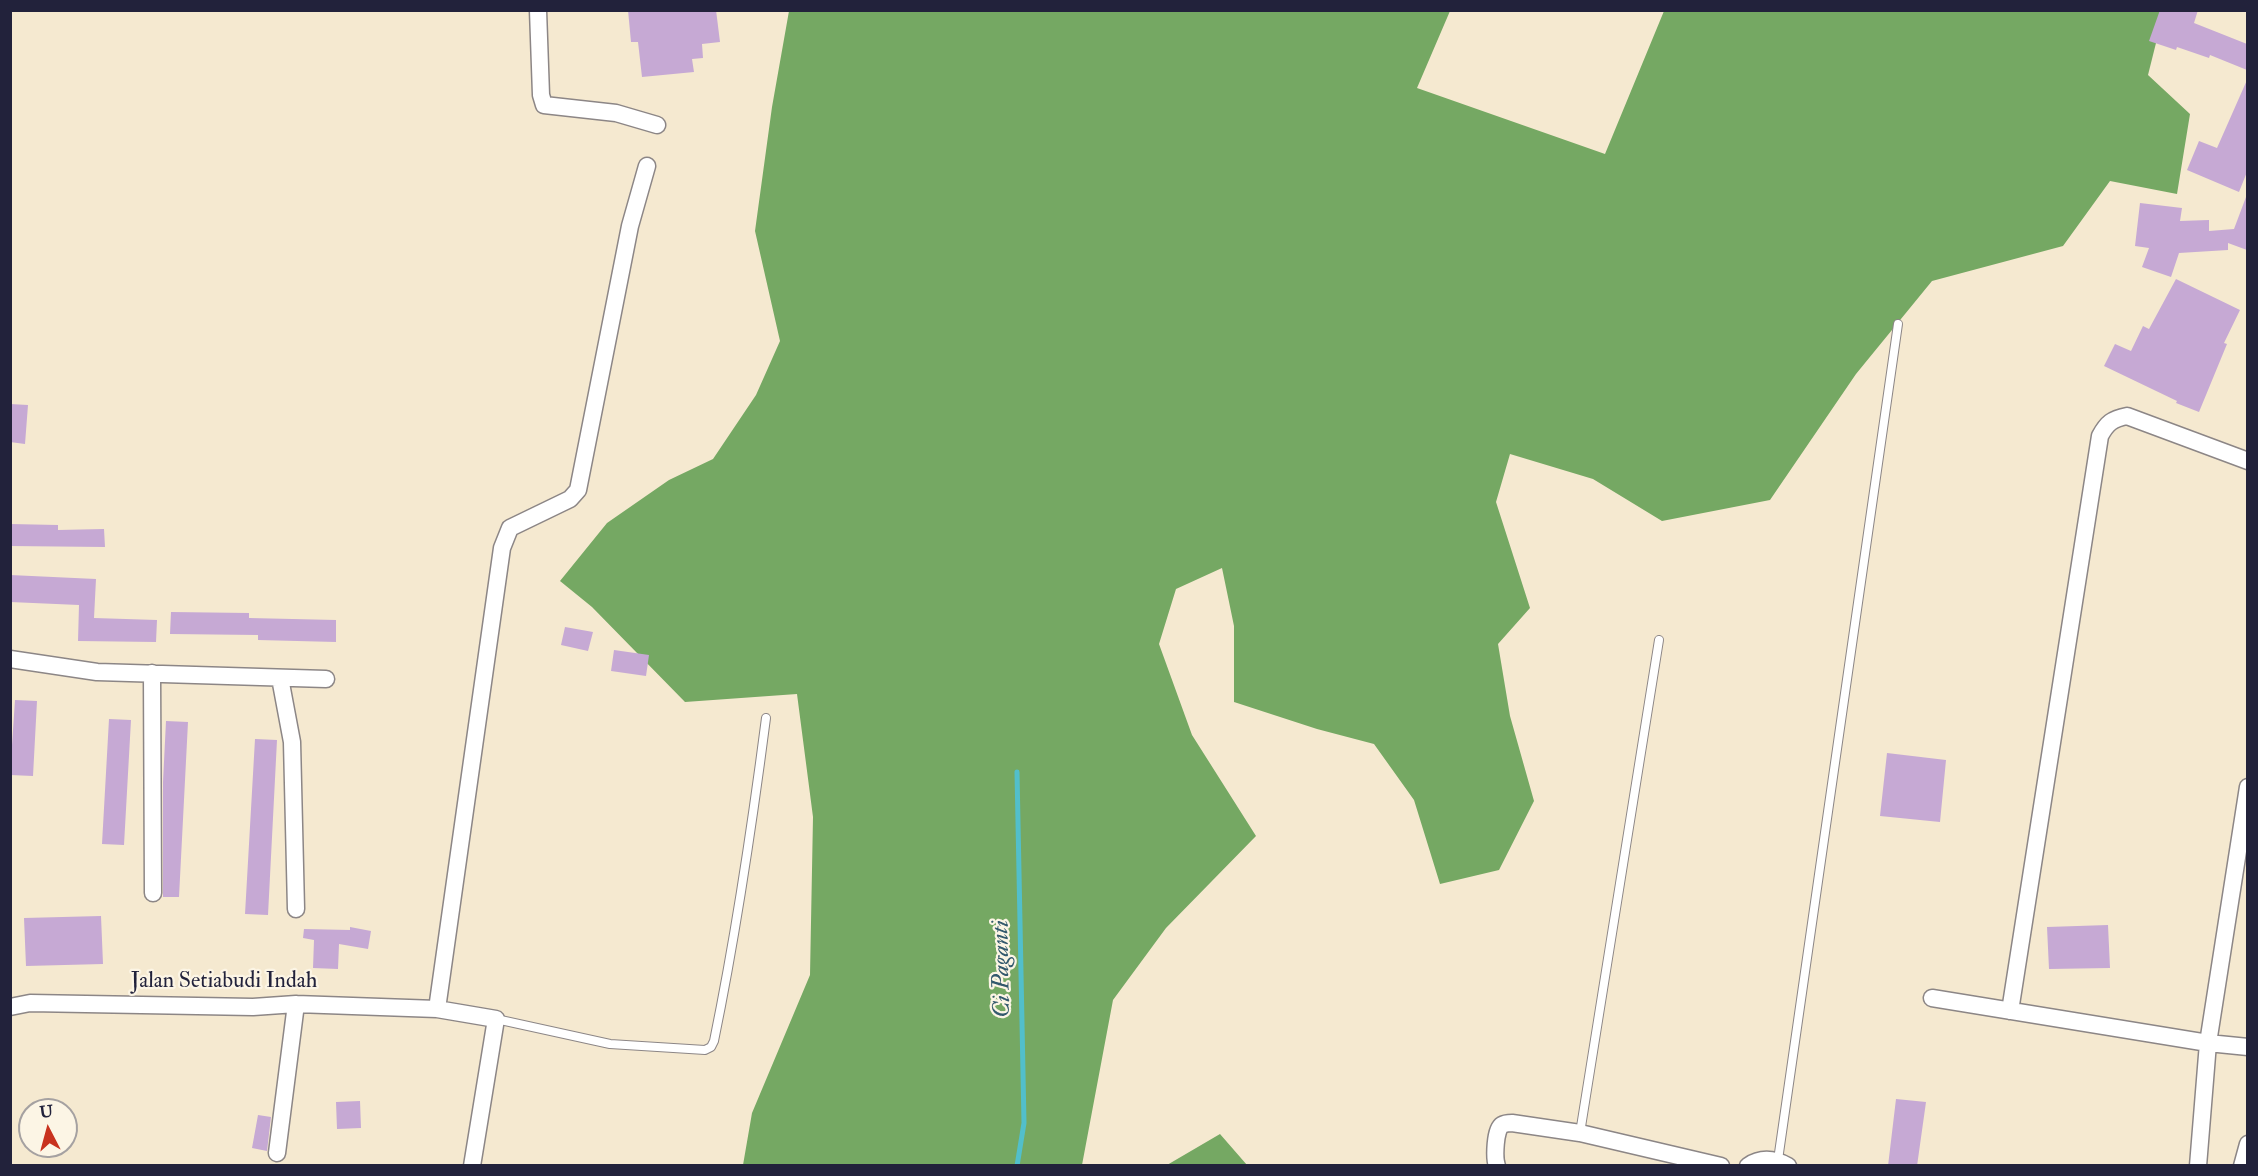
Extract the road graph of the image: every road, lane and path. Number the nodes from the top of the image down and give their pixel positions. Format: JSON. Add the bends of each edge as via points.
{"nodes":[{"id":1,"x":538,"y":10,"type":"edge"},
{"id":2,"x":657,"y":125,"type":"dead end"},
{"id":3,"x":647,"y":166,"type":"dead end"},
{"id":4,"x":1898,"y":324,"type":"dead end"},
{"id":5,"x":2247,"y":461,"type":"edge"},
{"id":6,"x":1659,"y":640,"type":"dead end"},
{"id":7,"x":10,"y":659,"type":"edge"},
{"id":8,"x":152,"y":673,"type":"junction"},
{"id":9,"x":280,"y":678,"type":"junction"},
{"id":10,"x":326,"y":679,"type":"dead end"},
{"id":11,"x":766,"y":718,"type":"dead end"},
{"id":12,"x":2247,"y":787,"type":"edge"},
{"id":13,"x":153,"y":893,"type":"dead end"},
{"id":14,"x":297,"y":909,"type":"dead end"},
{"id":15,"x":1932,"y":998,"type":"dead end"},
{"id":16,"x":296,"y":1004,"type":"junction"},
{"id":17,"x":10,"y":1007,"type":"edge"},
{"id":18,"x":437,"y":1009,"type":"junction"},
{"id":19,"x":2010,"y":1011,"type":"junction"},
{"id":20,"x":496,"y":1018,"type":"junction"},
{"id":21,"x":2208,"y":1043,"type":"junction"},
{"id":22,"x":2247,"y":1047,"type":"edge"},
{"id":23,"x":1580,"y":1133,"type":"junction"},
{"id":24,"x":2247,"y":1144,"type":"edge"},
{"id":25,"x":278,"y":1153,"type":"dead end"},
{"id":26,"x":1783,"y":1163,"type":"edge"},
{"id":27,"x":472,"y":1166,"type":"edge"},
{"id":28,"x":1497,"y":1166,"type":"edge"},
{"id":29,"x":1721,"y":1166,"type":"edge"},
{"id":30,"x":1748,"y":1166,"type":"edge"},
{"id":31,"x":2198,"y":1166,"type":"edge"},
{"id":32,"x":2241,"y":1166,"type":"edge"}],
"edges":[{"from":1,"to":2,"type":"street","via":[[544,105],[616,113]]},
{"from":3,"to":18,"type":"street","via":[[630,226],[578,490],[570,499],[510,528],[502,548]]},
{"from":4,"to":26,"type":"lane"},
{"from":5,"to":19,"type":"street","via":[[2127,416],[2107,424],[2100,436]]},
{"from":6,"to":23,"type":"lane"},
{"from":7,"to":8,"type":"street","via":[[97,672]]},
{"from":8,"to":9,"type":"street"},
{"from":8,"to":13,"type":"street"},
{"from":9,"to":10,"type":"street"},
{"from":9,"to":14,"type":"street","via":[[292,742]]},
{"from":11,"to":20,"type":"lane","via":[[747,859],[711,1047],[705,1050],[610,1044]]},
{"from":12,"to":21,"type":"street"},
{"from":15,"to":19,"type":"street"},
{"from":16,"to":17,"type":"street","name":"Jalan Setiabudi Indah","via":[[253,1007],[30,1003]]},
{"from":16,"to":18,"type":"street","name":"Jalan Setiabudi Indah"},
{"from":16,"to":25,"type":"street"},
{"from":18,"to":20,"type":"street","name":"Jalan Setiabudi Indah"},
{"from":19,"to":21,"type":"street"},
{"from":20,"to":27,"type":"street"},
{"from":21,"to":22,"type":"street"},
{"from":21,"to":31,"type":"street"},
{"from":23,"to":28,"type":"street","via":[[1503,1124],[1497,1136]]},
{"from":23,"to":29,"type":"street"},
{"from":24,"to":32,"type":"street"},
{"from":26,"to":30,"type":"street","via":[[1765,1159]]}]}
